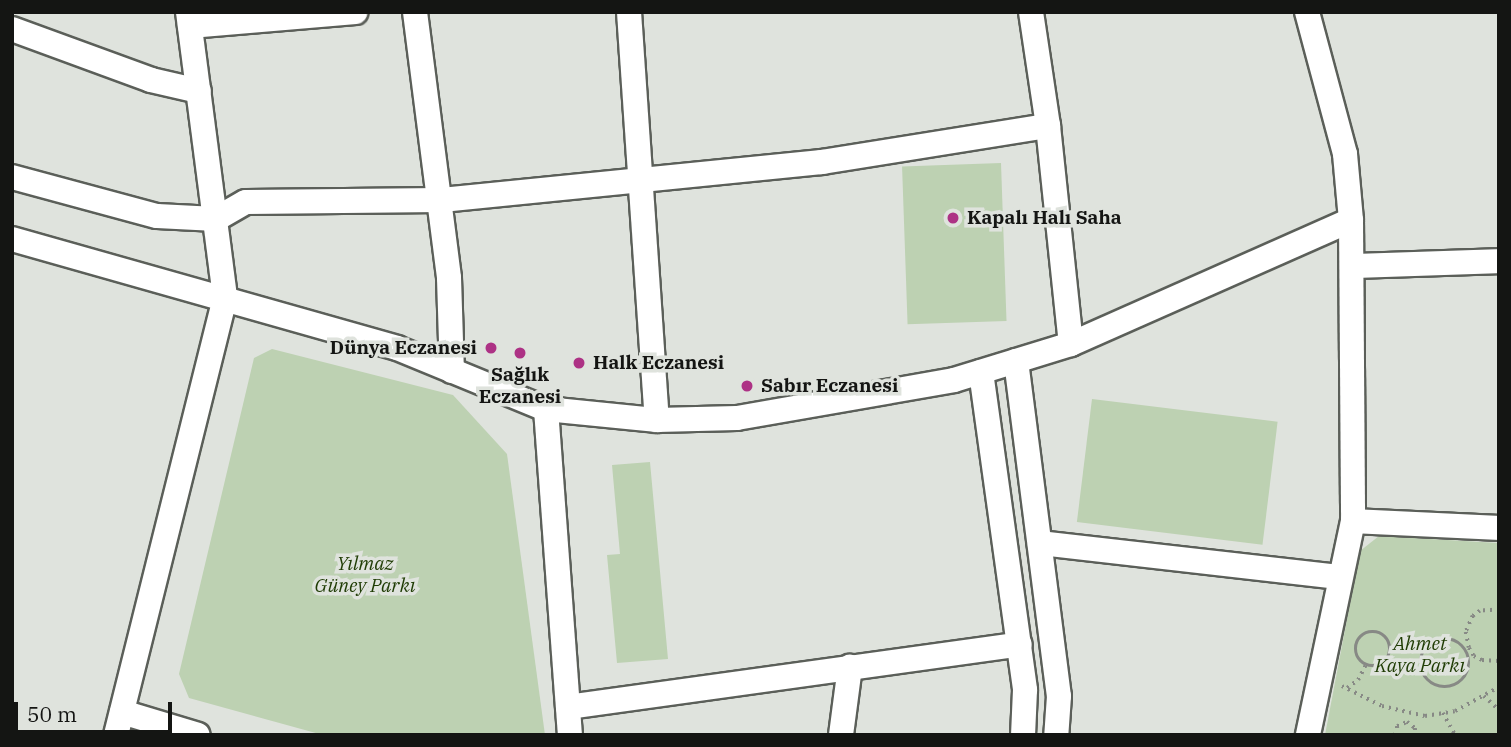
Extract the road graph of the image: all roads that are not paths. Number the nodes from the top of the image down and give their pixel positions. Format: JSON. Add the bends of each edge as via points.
{"nodes":[{"id":1,"x":355,"y":12,"type":"edge"},
{"id":2,"x":415,"y":12,"type":"edge"},
{"id":3,"x":629,"y":12,"type":"edge"},
{"id":4,"x":1031,"y":12,"type":"edge"},
{"id":5,"x":1307,"y":12,"type":"edge"},
{"id":6,"x":189,"y":19,"type":"edge"},
{"id":7,"x":12,"y":29,"type":"edge"},
{"id":8,"x":199,"y":91,"type":"junction"},
{"id":9,"x":1048,"y":126,"type":"junction"},
{"id":10,"x":12,"y":177,"type":"edge"},
{"id":11,"x":639,"y":180,"type":"junction"},
{"id":12,"x":441,"y":201,"type":"junction"},
{"id":13,"x":216,"y":219,"type":"junction"},
{"id":14,"x":1351,"y":220,"type":"junction"},
{"id":15,"x":12,"y":239,"type":"edge"},
{"id":16,"x":1499,"y":261,"type":"edge"},
{"id":17,"x":1352,"y":266,"type":"junction"},
{"id":18,"x":225,"y":297,"type":"junction"},
{"id":19,"x":1071,"y":344,"type":"junction"},
{"id":20,"x":1016,"y":361,"type":"junction"},
{"id":21,"x":452,"y":370,"type":"junction"},
{"id":22,"x":981,"y":372,"type":"junction"},
{"id":23,"x":545,"y":409,"type":"junction"},
{"id":24,"x":657,"y":420,"type":"junction"},
{"id":25,"x":1353,"y":521,"type":"junction"},
{"id":26,"x":1499,"y":528,"type":"edge"},
{"id":27,"x":1040,"y":543,"type":"junction"},
{"id":28,"x":1340,"y":578,"type":"junction"},
{"id":29,"x":1020,"y":644,"type":"junction"},
{"id":30,"x":850,"y":667,"type":"junction"},
{"id":31,"x":568,"y":707,"type":"junction"},
{"id":32,"x":119,"y":723,"type":"edge"},
{"id":33,"x":198,"y":735,"type":"edge"},
{"id":34,"x":570,"y":735,"type":"edge"},
{"id":35,"x":841,"y":735,"type":"edge"},
{"id":36,"x":1023,"y":735,"type":"edge"},
{"id":37,"x":1056,"y":735,"type":"edge"},
{"id":38,"x":1308,"y":735,"type":"edge"}],
"edges":[{"from":1,"to":6,"type":"street"},
{"from":2,"to":12,"type":"street"},
{"from":3,"to":11,"type":"street"},
{"from":4,"to":9,"type":"street"},
{"from":5,"to":14,"type":"street","via":[[1345,154]]},
{"from":6,"to":8,"type":"street"},
{"from":7,"to":8,"type":"street","via":[[151,80]]},
{"from":8,"to":13,"type":"street"},
{"from":9,"to":11,"type":"street","via":[[822,162]]},
{"from":9,"to":19,"type":"street"},
{"from":10,"to":13,"type":"street","via":[[156,216]]},
{"from":11,"to":12,"type":"street"},
{"from":11,"to":24,"type":"street"},
{"from":12,"to":13,"type":"street","via":[[246,202]]},
{"from":12,"to":21,"type":"street"},
{"from":13,"to":18,"type":"street"},
{"from":14,"to":17,"type":"street"},
{"from":14,"to":19,"type":"street"},
{"from":15,"to":18,"type":"street"},
{"from":16,"to":17,"type":"street"},
{"from":17,"to":25,"type":"street"},
{"from":18,"to":21,"type":"street","via":[[397,348]]},
{"from":18,"to":32,"type":"street"},
{"from":19,"to":20,"type":"street"},
{"from":20,"to":22,"type":"street"},
{"from":20,"to":27,"type":"street"},
{"from":21,"to":23,"type":"street"},
{"from":22,"to":24,"type":"street","via":[[737,418]]},
{"from":22,"to":29,"type":"street"},
{"from":23,"to":24,"type":"street"},
{"from":23,"to":31,"type":"street"},
{"from":25,"to":26,"type":"street"},
{"from":25,"to":28,"type":"street"},
{"from":27,"to":28,"type":"street"},
{"from":27,"to":37,"type":"street","via":[[1059,696]]},
{"from":28,"to":38,"type":"street"},
{"from":29,"to":30,"type":"street"},
{"from":29,"to":36,"type":"street"},
{"from":30,"to":31,"type":"street"},
{"from":30,"to":35,"type":"street"},
{"from":31,"to":34,"type":"street"},
{"from":32,"to":33,"type":"street"}]}
